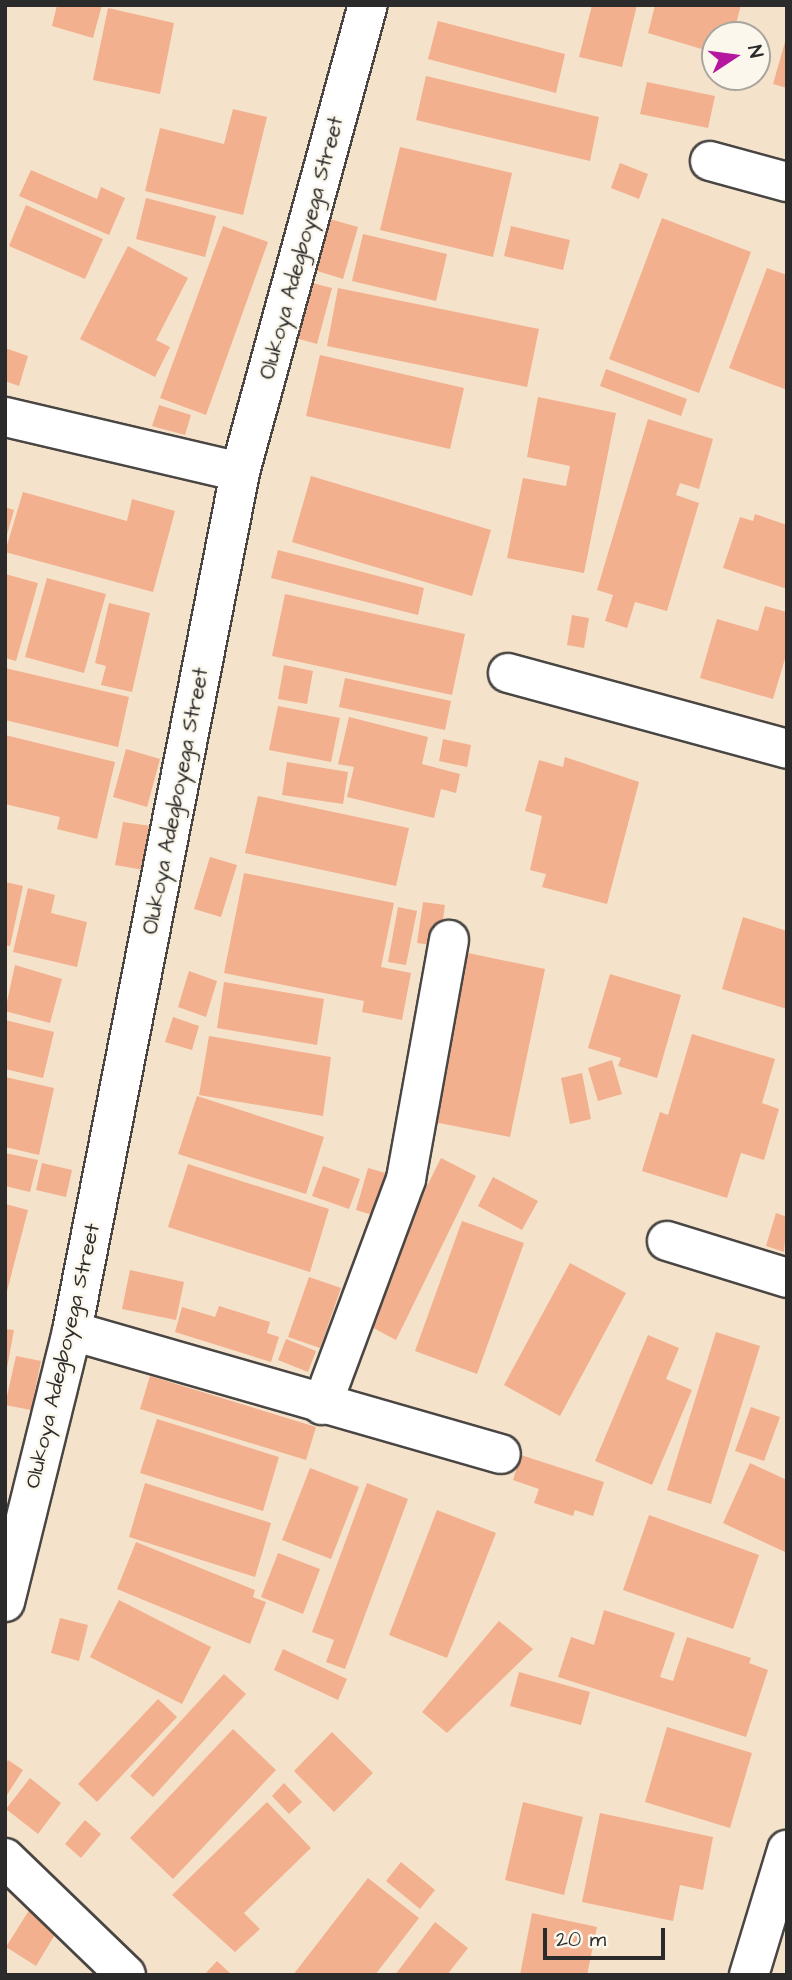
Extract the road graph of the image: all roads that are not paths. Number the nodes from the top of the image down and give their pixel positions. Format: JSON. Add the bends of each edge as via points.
{"nodes":[{"id":1,"x":368,"y":5,"type":"edge"},
{"id":2,"x":710,"y":161,"type":"dead end"},
{"id":3,"x":787,"y":182,"type":"edge"},
{"id":4,"x":5,"y":417,"type":"edge"},
{"id":5,"x":240,"y":472,"type":"junction"},
{"id":6,"x":508,"y":673,"type":"dead end"},
{"id":7,"x":787,"y":749,"type":"edge"},
{"id":8,"x":449,"y":940,"type":"dead end"},
{"id":9,"x":667,"y":1241,"type":"dead end"},
{"id":10,"x":787,"y":1278,"type":"edge"},
{"id":11,"x":72,"y":1331,"type":"junction"},
{"id":12,"x":322,"y":1405,"type":"junction"},
{"id":13,"x":501,"y":1454,"type":"dead end"},
{"id":14,"x":5,"y":1602,"type":"edge"},
{"id":15,"x":787,"y":1850,"type":"edge"},
{"id":16,"x":5,"y":1858,"type":"edge"},
{"id":17,"x":126,"y":1975,"type":"edge"},
{"id":18,"x":748,"y":1975,"type":"edge"}],
"edges":[{"from":1,"to":5,"type":"street","name":"Olukoya Adegboyega Street"},
{"from":2,"to":3,"type":"street"},
{"from":4,"to":5,"type":"street"},
{"from":5,"to":11,"type":"street","name":"Olukoya Adegboyega Street"},
{"from":6,"to":7,"type":"street"},
{"from":8,"to":12,"type":"street","via":[[406,1179]]},
{"from":9,"to":10,"type":"street"},
{"from":11,"to":12,"type":"street"},
{"from":11,"to":14,"type":"street","name":"Olukoya Adegboyega Street"},
{"from":12,"to":13,"type":"street"},
{"from":15,"to":18,"type":"street"},
{"from":16,"to":17,"type":"street"}]}
